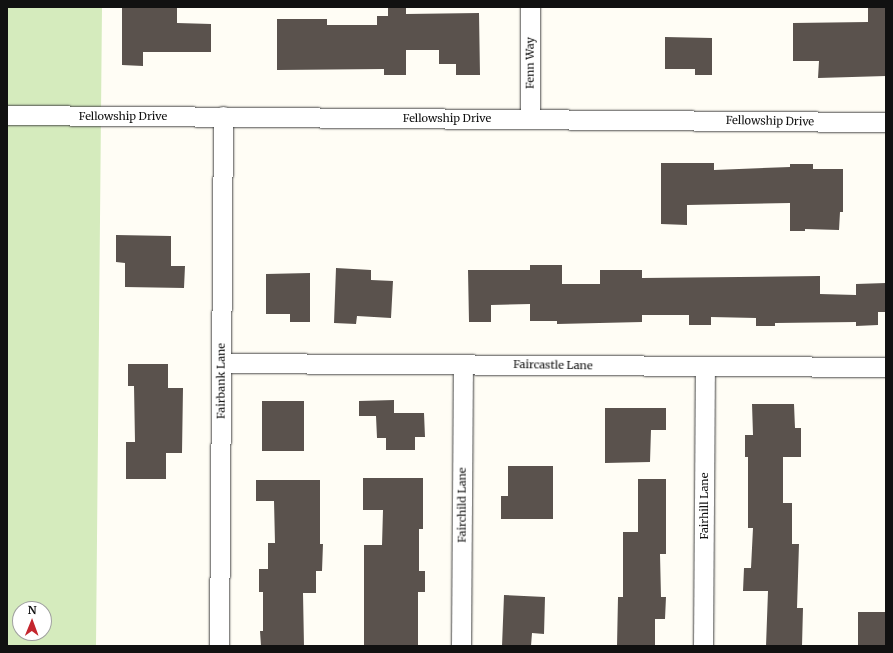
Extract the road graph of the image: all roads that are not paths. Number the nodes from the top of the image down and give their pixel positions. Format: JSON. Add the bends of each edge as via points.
{"nodes":[{"id":1,"x":530,"y":7,"type":"edge"},
{"id":2,"x":7,"y":115,"type":"edge"},
{"id":3,"x":223,"y":116,"type":"junction"},
{"id":4,"x":530,"y":119,"type":"junction"},
{"id":5,"x":886,"y":122,"type":"edge"},
{"id":6,"x":221,"y":363,"type":"junction"},
{"id":7,"x":463,"y":364,"type":"junction"},
{"id":8,"x":705,"y":367,"type":"junction"},
{"id":9,"x":886,"y":367,"type":"edge"},
{"id":10,"x":219,"y":646,"type":"edge"},
{"id":11,"x":461,"y":646,"type":"edge"},
{"id":12,"x":703,"y":646,"type":"edge"}],
"edges":[{"from":1,"to":4,"type":"street","name":"Fenn Way"},
{"from":2,"to":3,"type":"street","name":"Fellowship Drive"},
{"from":3,"to":4,"type":"street","name":"Fellowship Drive"},
{"from":3,"to":6,"type":"street","name":"Fairbank Lane"},
{"from":4,"to":5,"type":"street","name":"Fellowship Drive"},
{"from":6,"to":7,"type":"street","name":"Faircastle Lane"},
{"from":6,"to":10,"type":"street","name":"Fairbank Lane"},
{"from":7,"to":8,"type":"street","name":"Faircastle Lane"},
{"from":7,"to":11,"type":"street","name":"Fairchild Lane"},
{"from":8,"to":9,"type":"street","name":"Faircastle Lane"},
{"from":8,"to":12,"type":"street","name":"Fairhill Lane"}]}
